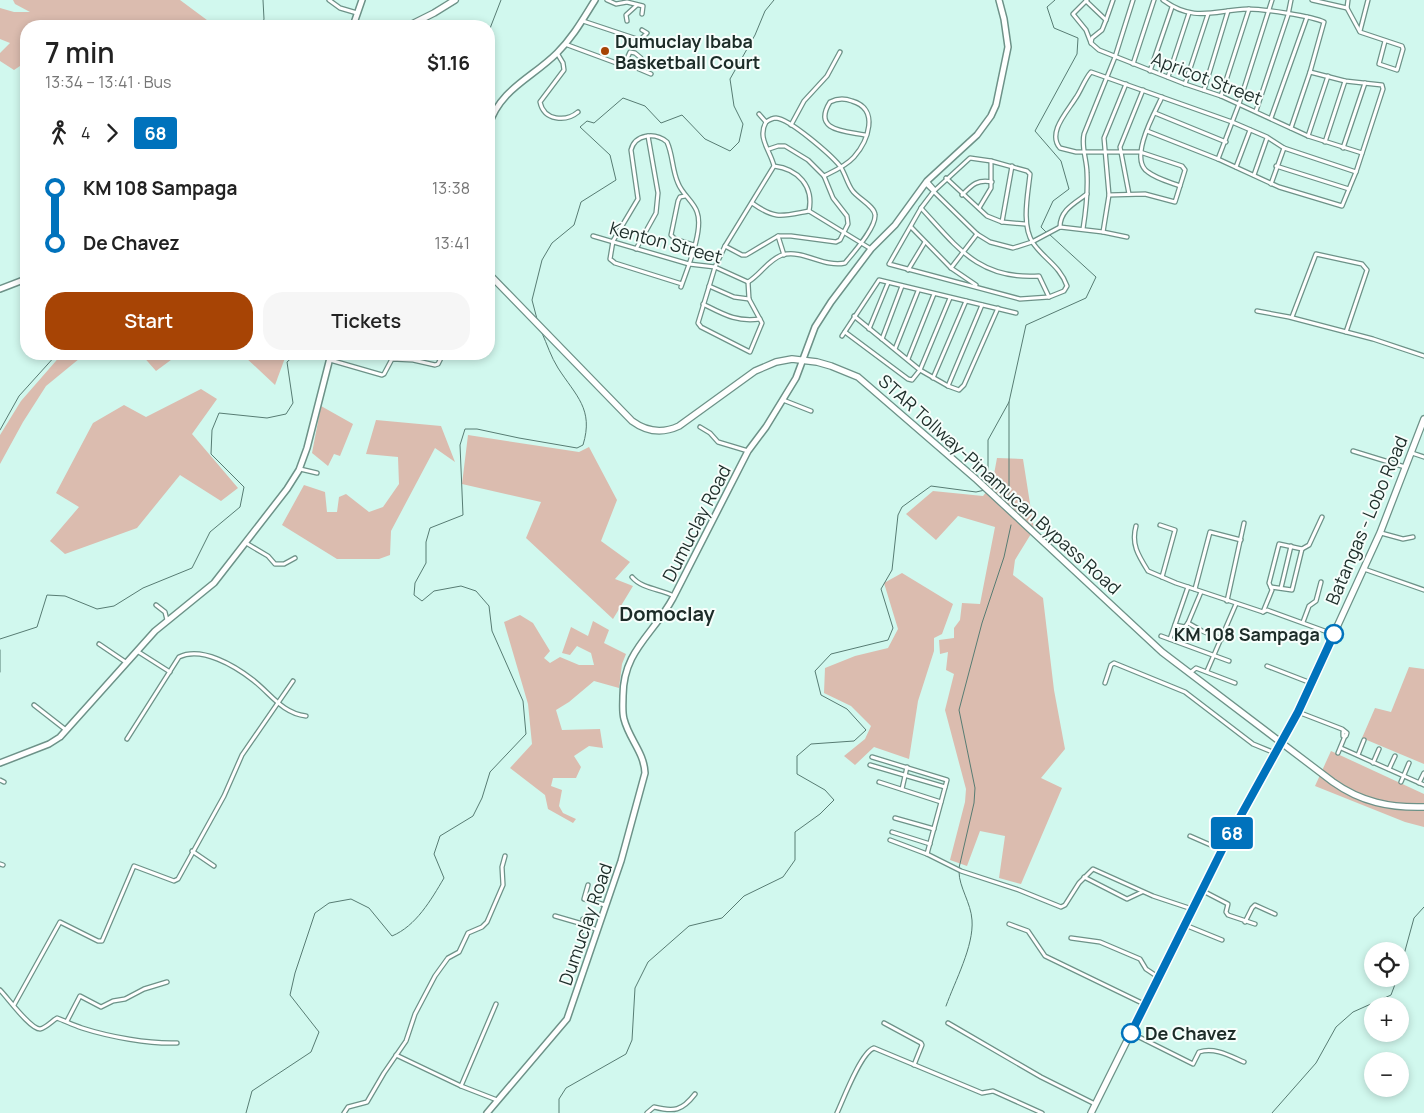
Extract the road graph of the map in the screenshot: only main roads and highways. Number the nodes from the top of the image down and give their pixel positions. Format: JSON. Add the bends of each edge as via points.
{"nodes":[{"id":1,"x":455,"y":0,"type":"edge"},
{"id":2,"x":420,"y":20,"type":"edge"},
{"id":3,"x":495,"y":280,"type":"edge"},
{"id":4,"x":1424,"y":419,"type":"edge"},
{"id":5,"x":1281,"y":744,"type":"junction"},
{"id":6,"x":1424,"y":807,"type":"edge"},
{"id":7,"x":1091,"y":1113,"type":"edge"}],
"edges":[{"from":1,"to":2,"type":"main road"},
{"from":3,"to":5,"type":"main road","name":"STAR Tollway-Pinamucan Bypass Road","via":[[632,421],[643,428],[660,431],[679,426],[755,371],[776,362],[792,359],[831,366],[858,377],[978,480],[1144,636]]},
{"from":4,"to":5,"type":"main road","name":"Batangas - Lobo Road","via":[[1380,533],[1312,684]]},
{"from":5,"to":6,"type":"main road","name":"STAR Tollway-Pinamucan Bypass Road","via":[[1360,798],[1390,806]]},
{"from":5,"to":7,"type":"main road","name":"Batangas - Lobo Road","via":[[1222,850]]}]}
